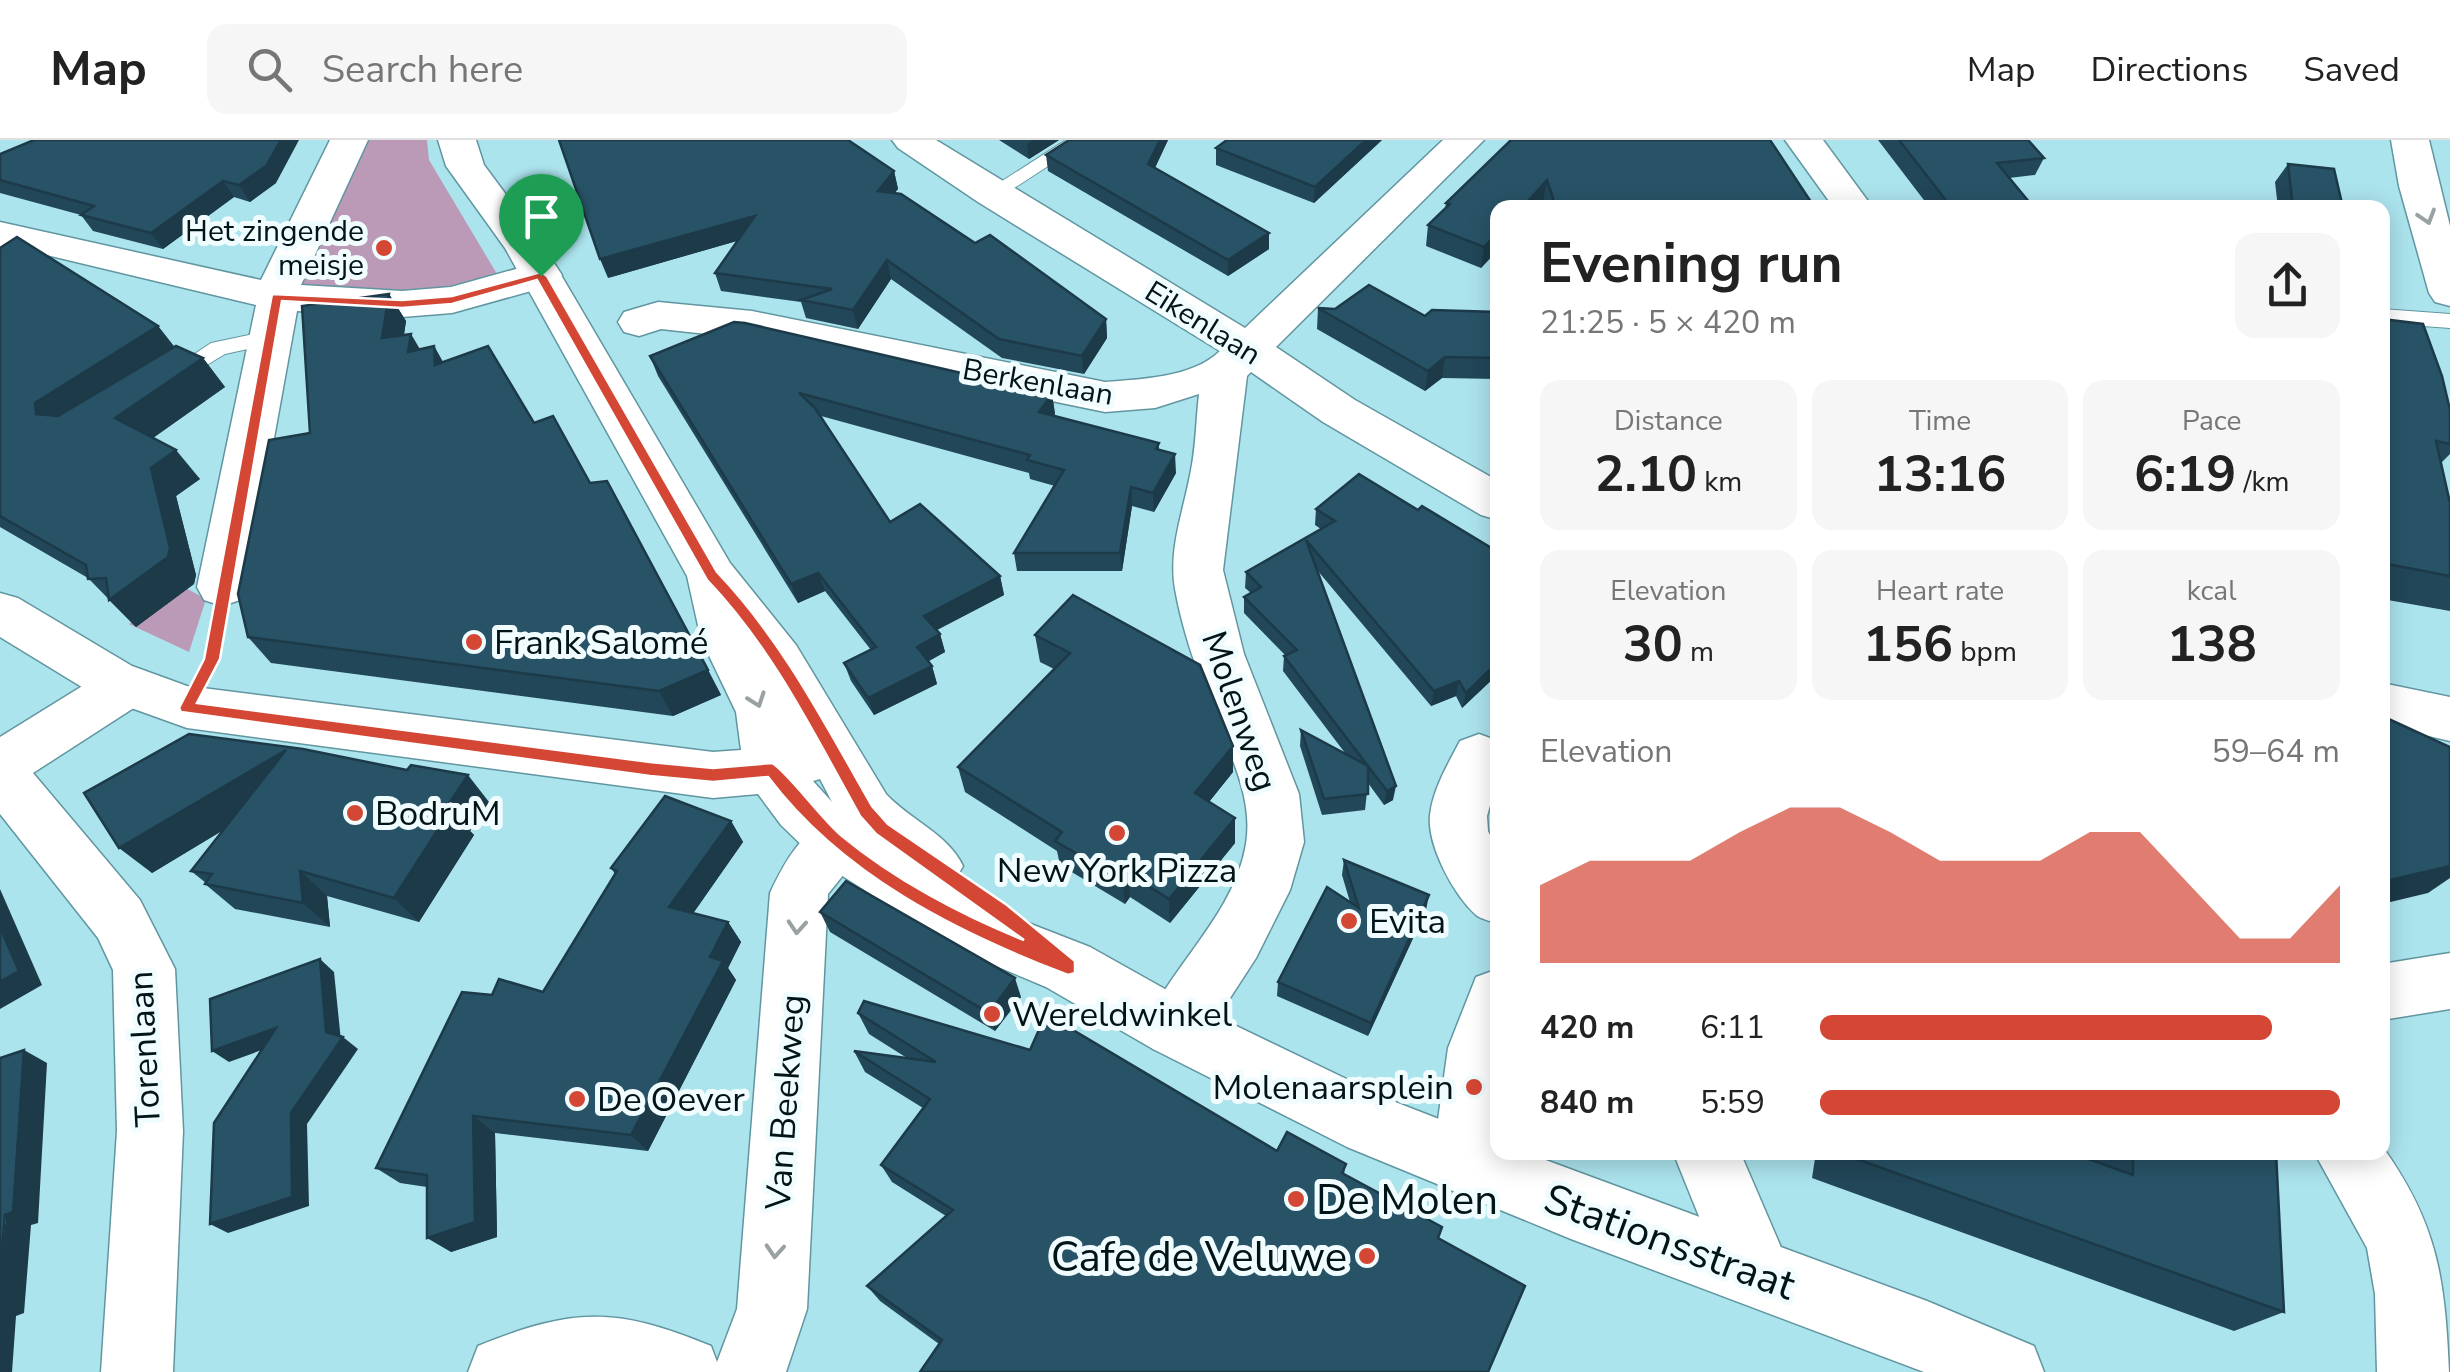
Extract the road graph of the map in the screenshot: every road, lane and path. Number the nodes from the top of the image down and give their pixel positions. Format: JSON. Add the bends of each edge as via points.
{"nodes":[{"id":1,"x":350,"y":140,"type":"edge"},
{"id":2,"x":457,"y":140,"type":"edge"},
{"id":3,"x":490,"y":140,"type":"edge"},
{"id":4,"x":911,"y":140,"type":"edge"},
{"id":5,"x":1079,"y":140,"type":"edge"},
{"id":6,"x":1465,"y":140,"type":"edge"},
{"id":7,"x":1804,"y":140,"type":"edge"},
{"id":8,"x":2410,"y":140,"type":"edge"},
{"id":9,"x":992,"y":194,"type":"junction"},
{"id":10,"x":1848,"y":200,"type":"edge"},
{"id":11,"x":2,"y":233,"type":"edge"},
{"id":12,"x":532,"y":261,"type":"junction"},
{"id":13,"x":2450,"y":293,"type":"edge"},
{"id":14,"x":272,"y":317,"type":"junction"},
{"id":15,"x":2390,"y":317,"type":"edge"},
{"id":16,"x":2450,"y":321,"type":"edge"},
{"id":17,"x":639,"y":322,"type":"dead end"},
{"id":18,"x":1238,"y":361,"type":"junction"},
{"id":19,"x":154,"y":387,"type":"edge"},
{"id":20,"x":1490,"y":498,"type":"edge"},
{"id":21,"x":712,"y":576,"type":"junction"},
{"id":22,"x":222,"y":587,"type":"joint"},
{"id":23,"x":0,"y":612,"type":"edge"},
{"id":24,"x":124,"y":687,"type":"junction"},
{"id":25,"x":2390,"y":706,"type":"edge"},
{"id":26,"x":186,"y":708,"type":"junction"},
{"id":27,"x":2450,"y":720,"type":"edge"},
{"id":28,"x":1488,"y":749,"type":"edge"},
{"id":29,"x":834,"y":754,"type":"junction"},
{"id":30,"x":0,"y":765,"type":"edge"},
{"id":31,"x":772,"y":770,"type":"junction"},
{"id":32,"x":0,"y":773,"type":"edge"},
{"id":33,"x":836,"y":842,"type":"junction"},
{"id":34,"x":1490,"y":888,"type":"edge"},
{"id":35,"x":1068,"y":967,"type":"junction"},
{"id":36,"x":2450,"y":981,"type":"edge"},
{"id":37,"x":2390,"y":990,"type":"edge"},
{"id":38,"x":1490,"y":1020,"type":"edge"},
{"id":39,"x":1175,"y":1028,"type":"junction"},
{"id":40,"x":1709,"y":1160,"type":"edge"},
{"id":41,"x":2352,"y":1160,"type":"edge"},
{"id":42,"x":1465,"y":1163,"type":"junction"},
{"id":43,"x":1757,"y":1272,"type":"junction"},
{"id":44,"x":137,"y":1372,"type":"edge"},
{"id":45,"x":504,"y":1372,"type":"edge"},
{"id":46,"x":685,"y":1372,"type":"edge"},
{"id":47,"x":750,"y":1372,"type":"edge"},
{"id":48,"x":2008,"y":1372,"type":"edge"},
{"id":49,"x":2413,"y":1372,"type":"edge"}],
"edges":[{"from":1,"to":14,"type":"street","via":[[282,278]]},
{"from":2,"to":12,"type":"street","via":[[482,194]]},
{"from":3,"to":12,"type":"street"},
{"from":4,"to":9,"type":"street","name":"Eikenlaan"},
{"from":5,"to":9,"type":"lane"},
{"from":6,"to":18,"type":"street","name":"Berkenlaan"},
{"from":7,"to":10,"type":"street"},
{"from":8,"to":13,"type":"street","one_way":true},
{"from":9,"to":18,"type":"street","name":"Eikenlaan"},
{"from":11,"to":14,"type":"street"},
{"from":12,"to":14,"type":"street","via":[[452,300]]},
{"from":12,"to":21,"type":"street"},
{"from":14,"to":19,"type":"lane"},
{"from":14,"to":22,"type":"street"},
{"from":15,"to":16,"type":"lane"},
{"from":17,"to":18,"type":"street","name":"Berkenlaan","via":[[658,315],[752,325],[1105,397],[1156,394]]},
{"from":18,"to":20,"type":"street","name":"Eikenlaan"},
{"from":18,"to":39,"type":"street","name":"Molenweg","via":[[1218,404],[1218,453],[1197,537],[1199,585],[1217,653],[1268,784],[1275,839],[1269,868],[1243,920]]},
{"from":21,"to":29,"type":"street","name":"Stationsstraat","via":[[775,651]]},
{"from":21,"to":31,"type":"street","one_way":true,"via":[[728,638],[762,712]]},
{"from":22,"to":26,"type":"path","via":[[212,659]]},
{"from":23,"to":24,"type":"street"},
{"from":24,"to":26,"type":"street"},
{"from":24,"to":30,"type":"street"},
{"from":25,"to":27,"type":"street"},
{"from":26,"to":31,"type":"street","via":[[650,769],[713,775]]},
{"from":28,"to":34,"type":"street","via":[[1463,789],[1457,825],[1462,852]]},
{"from":29,"to":31,"type":"street"},
{"from":29,"to":35,"type":"street","name":"Stationsstraat","via":[[882,829],[1001,910]]},
{"from":31,"to":33,"type":"street","name":"Stationsstraat"},
{"from":32,"to":44,"type":"street","name":"Torenlaan","via":[[120,919],[144,969],[150,1131]]},
{"from":33,"to":35,"type":"street","name":"Stationsstraat","via":[[980,930]]},
{"from":33,"to":47,"type":"street","name":"Van Beekweg","one_way":true,"via":[[799,893],[772,1309]]},
{"from":35,"to":39,"type":"street","name":"Stationsstraat"},
{"from":36,"to":37,"type":"street"},
{"from":38,"to":42,"type":"street"},
{"from":39,"to":42,"type":"street","name":"Stationsstraat"},
{"from":40,"to":43,"type":"street"},
{"from":41,"to":49,"type":"street","via":[[2401,1247]]},
{"from":42,"to":43,"type":"street","name":"Stationsstraat"},
{"from":43,"to":48,"type":"street","name":"Stationsstraat"},
{"from":45,"to":46,"type":"street","via":[[550,1355],[609,1349],[653,1357]]}]}
